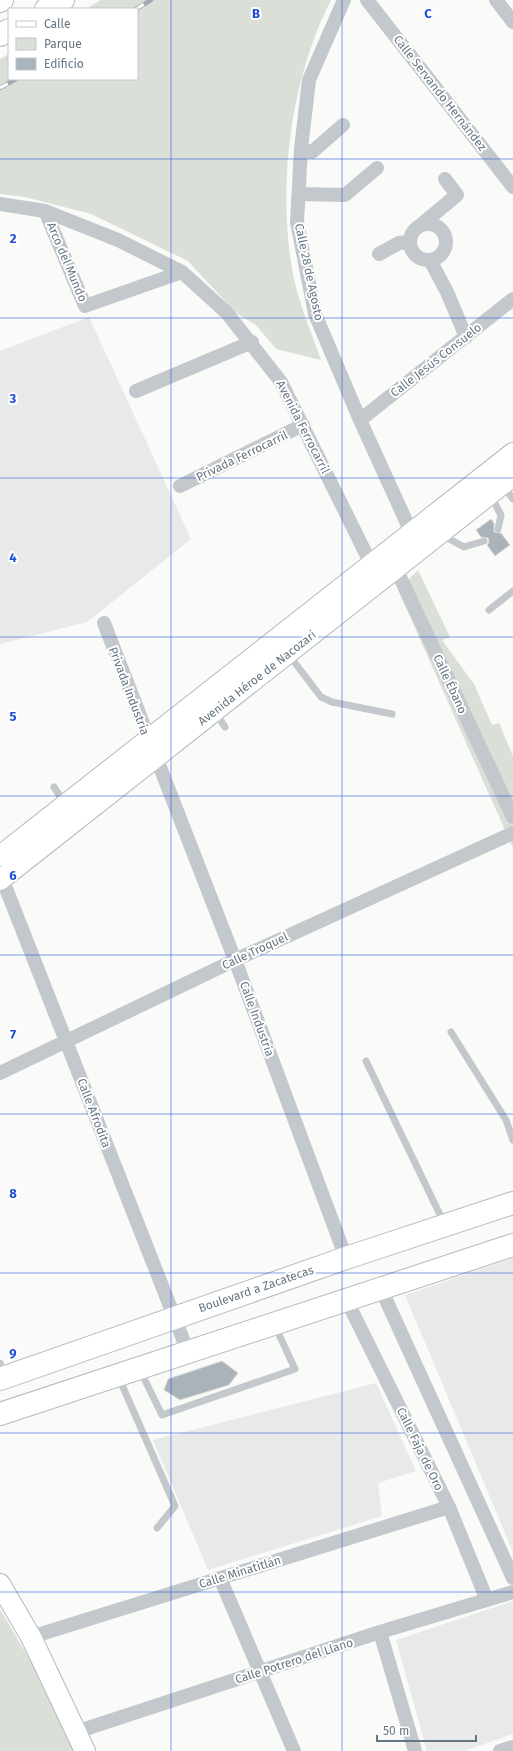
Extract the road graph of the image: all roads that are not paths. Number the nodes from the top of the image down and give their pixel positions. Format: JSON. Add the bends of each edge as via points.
{"nodes":[{"id":1,"x":63,"y":0,"type":"edge"},
{"id":2,"x":344,"y":0,"type":"edge"},
{"id":3,"x":368,"y":0,"type":"edge"},
{"id":4,"x":496,"y":0,"type":"edge"},
{"id":5,"x":48,"y":8,"type":"edge"},
{"id":6,"x":513,"y":22,"type":"edge"},
{"id":7,"x":343,"y":125,"type":"dead end"},
{"id":8,"x":301,"y":150,"type":"junction"},
{"id":9,"x":377,"y":168,"type":"dead end"},
{"id":10,"x":445,"y":178,"type":"dead end"},
{"id":11,"x":513,"y":187,"type":"edge"},
{"id":12,"x":298,"y":194,"type":"junction"},
{"id":13,"x":0,"y":204,"type":"edge"},
{"id":14,"x":45,"y":211,"type":"junction"},
{"id":15,"x":422,"y":224,"type":"junction"},
{"id":16,"x":409,"y":242,"type":"junction"},
{"id":17,"x":379,"y":254,"type":"dead end"},
{"id":18,"x":430,"y":260,"type":"junction"},
{"id":19,"x":182,"y":272,"type":"junction"},
{"id":20,"x":513,"y":299,"type":"edge"},
{"id":21,"x":463,"y":331,"type":"junction"},
{"id":22,"x":252,"y":342,"type":"junction"},
{"id":23,"x":136,"y":391,"type":"dead end"},
{"id":24,"x":360,"y":420,"type":"junction"},
{"id":25,"x":303,"y":425,"type":"junction"},
{"id":26,"x":513,"y":453,"type":"edge"},
{"id":27,"x":180,"y":486,"type":"dead end"},
{"id":28,"x":505,"y":488,"type":"edge"},
{"id":29,"x":498,"y":529,"type":"dead end"},
{"id":30,"x":411,"y":532,"type":"junction"},
{"id":31,"x":440,"y":534,"type":"junction"},
{"id":32,"x":484,"y":541,"type":"dead end"},
{"id":33,"x":392,"y":560,"type":"junction"},
{"id":34,"x":370,"y":564,"type":"junction"},
{"id":35,"x":513,"y":591,"type":"edge"},
{"id":36,"x":489,"y":610,"type":"dead end"},
{"id":37,"x":104,"y":622,"type":"dead end"},
{"id":38,"x":282,"y":646,"type":"junction"},
{"id":39,"x":212,"y":708,"type":"junction"},
{"id":40,"x":392,"y":714,"type":"dead end"},
{"id":41,"x":148,"y":739,"type":"junction"},
{"id":42,"x":156,"y":758,"type":"junction"},
{"id":43,"x":54,"y":787,"type":"dead end"},
{"id":44,"x":71,"y":813,"type":"junction"},
{"id":45,"x":513,"y":817,"type":"edge"},
{"id":46,"x":513,"y":833,"type":"edge"},
{"id":47,"x":0,"y":856,"type":"edge"},
{"id":48,"x":1,"y":877,"type":"edge"},
{"id":49,"x":235,"y":960,"type":"junction"},
{"id":50,"x":451,"y":1032,"type":"dead end"},
{"id":51,"x":66,"y":1041,"type":"junction"},
{"id":52,"x":366,"y":1061,"type":"dead end"},
{"id":53,"x":0,"y":1073,"type":"edge"},
{"id":54,"x":513,"y":1140,"type":"edge"},
{"id":55,"x":513,"y":1203,"type":"edge"},
{"id":56,"x":445,"y":1226,"type":"junction"},
{"id":57,"x":513,"y":1245,"type":"edge"},
{"id":58,"x":346,"y":1258,"type":"junction"},
{"id":59,"x":381,"y":1289,"type":"junction"},
{"id":60,"x":348,"y":1300,"type":"junction"},
{"id":61,"x":175,"y":1318,"type":"junction"},
{"id":62,"x":274,"y":1324,"type":"junction"},
{"id":63,"x":188,"y":1352,"type":"junction"},
{"id":64,"x":139,"y":1368,"type":"junction"},
{"id":65,"x":2,"y":1374,"type":"edge"},
{"id":66,"x":117,"y":1374,"type":"junction"},
{"id":67,"x":0,"y":1414,"type":"edge"},
{"id":68,"x":449,"y":1507,"type":"junction"},
{"id":69,"x":157,"y":1528,"type":"dead end"},
{"id":70,"x":220,"y":1578,"type":"junction"},
{"id":71,"x":513,"y":1578,"type":"edge"},
{"id":72,"x":0,"y":1584,"type":"edge"},
{"id":73,"x":513,"y":1592,"type":"edge"},
{"id":74,"x":487,"y":1600,"type":"junction"},
{"id":75,"x":380,"y":1632,"type":"junction"},
{"id":76,"x":31,"y":1637,"type":"junction"},
{"id":77,"x":261,"y":1672,"type":"junction"},
{"id":78,"x":76,"y":1732,"type":"junction"},
{"id":79,"x":85,"y":1751,"type":"edge"},
{"id":80,"x":294,"y":1751,"type":"edge"},
{"id":81,"x":415,"y":1751,"type":"edge"}],
"edges":[{"from":1,"to":5,"type":"main road"},
{"from":2,"to":8,"type":"street","name":"Calle 28 de Agosto","via":[[309,80]]},
{"from":3,"to":11,"type":"street","name":"Calle Servando Hernández"},
{"from":4,"to":6,"type":"street"},
{"from":7,"to":8,"type":"street","via":[[312,152]]},
{"from":8,"to":12,"type":"street","name":"Calle 28 de Agosto"},
{"from":9,"to":12,"type":"street","via":[[345,195]]},
{"from":10,"to":15,"type":"street","via":[[458,194]]},
{"from":12,"to":24,"type":"street","name":"Calle 28 de Agosto","via":[[297,222],[315,314]]},
{"from":13,"to":14,"type":"street","name":"Avenida Ferrocarril"},
{"from":14,"to":19,"type":"street","name":"Avenida Ferrocarril","via":[[118,240]]},
{"from":14,"to":19,"type":"street","name":"Arco del Mundo","via":[[86,306]]},
{"from":15,"to":16,"type":"street","via":[[413,231]]},
{"from":15,"to":18,"type":"street","via":[[434,224],[440,228],[446,239],[443,251]]},
{"from":16,"to":17,"type":"street","via":[[399,243]]},
{"from":16,"to":18,"type":"street","via":[[417,257]]},
{"from":18,"to":21,"type":"street"},
{"from":19,"to":22,"type":"street","name":"Avenida Ferrocarril","via":[[227,313]]},
{"from":20,"to":21,"type":"street","name":"Calle Jesús Consuelo"},
{"from":21,"to":24,"type":"street","name":"Calle Jesús Consuelo"},
{"from":22,"to":23,"type":"street"},
{"from":22,"to":25,"type":"street","name":"Avenida Ferrocarril","via":[[281,382]]},
{"from":24,"to":30,"type":"street","name":"Calle 28 de Agosto"},
{"from":25,"to":27,"type":"street","name":"Privada Ferrocarril"},
{"from":25,"to":34,"type":"street","name":"Avenida Ferrocarril"},
{"from":26,"to":30,"type":"main road","name":"Avenida Héroe de Nacozari"},
{"from":28,"to":29,"type":"lane"},
{"from":28,"to":31,"type":"main road","name":"Avenida Héroe de Nacozari"},
{"from":30,"to":33,"type":"main road","name":"Avenida Héroe de Nacozari"},
{"from":31,"to":32,"type":"lane","via":[[464,547]]},
{"from":31,"to":33,"type":"main road","name":"Avenida Héroe de Nacozari"},
{"from":33,"to":34,"type":"main road","name":"Avenida Héroe de Nacozari"},
{"from":33,"to":38,"type":"main road","name":"Avenida Héroe de Nacozari"},
{"from":33,"to":45,"type":"street","name":"Calle Ébano"},
{"from":34,"to":38,"type":"main road","name":"Avenida Héroe de Nacozari"},
{"from":35,"to":36,"type":"lane"},
{"from":37,"to":41,"type":"street","name":"Privada Industria"},
{"from":38,"to":39,"type":"main road","name":"Avenida Héroe de Nacozari"},
{"from":38,"to":40,"type":"lane","via":[[321,697],[332,702]]},
{"from":39,"to":41,"type":"main road","name":"Avenida Héroe de Nacozari"},
{"from":39,"to":42,"type":"main road","name":"Avenida Héroe de Nacozari"},
{"from":41,"to":42,"type":"street","name":"Privada Industria"},
{"from":41,"to":44,"type":"main road","name":"Avenida Héroe de Nacozari"},
{"from":42,"to":44,"type":"main road","name":"Avenida Héroe de Nacozari"},
{"from":42,"to":49,"type":"street","name":"Calle Industria"},
{"from":43,"to":44,"type":"lane"},
{"from":44,"to":47,"type":"main road","name":"Avenida Héroe de Nacozari"},
{"from":44,"to":48,"type":"main road","name":"Avenida Héroe de Nacozari"},
{"from":46,"to":49,"type":"street","name":"Calle Troquel"},
{"from":48,"to":51,"type":"street","name":"Calle Afrodita"},
{"from":49,"to":51,"type":"street","name":"Calle Troquel"},
{"from":49,"to":58,"type":"street","name":"Calle Industria"},
{"from":50,"to":54,"type":"lane","via":[[506,1120]]},
{"from":51,"to":53,"type":"street","name":"Calle Troquel"},
{"from":51,"to":61,"type":"street","name":"Calle Afrodita"},
{"from":52,"to":56,"type":"lane"},
{"from":55,"to":56,"type":"main road","name":"Boulevard a Zacatecas"},
{"from":56,"to":58,"type":"main road","name":"Boulevard a Zacatecas"},
{"from":57,"to":59,"type":"main road"},
{"from":58,"to":61,"type":"main road","name":"Boulevard a Zacatecas"},
{"from":59,"to":60,"type":"main road"},
{"from":59,"to":71,"type":"street"},
{"from":60,"to":62,"type":"main road"},
{"from":60,"to":68,"type":"street","name":"Calle Faja de Oro"},
{"from":61,"to":63,"type":"street","name":"Calle Afrodita"},
{"from":61,"to":65,"type":"main road","name":"Boulevard a Zacatecas"},
{"from":62,"to":63,"type":"main road"},
{"from":62,"to":64,"type":"lane","via":[[295,1369],[162,1415]]},
{"from":63,"to":64,"type":"main road"},
{"from":64,"to":66,"type":"main road"},
{"from":66,"to":67,"type":"main road"},
{"from":66,"to":69,"type":"lane","via":[[175,1506]]},
{"from":68,"to":70,"type":"street","name":"Calle Minatitlán"},
{"from":68,"to":74,"type":"street","name":"Calle Faja de Oro"},
{"from":70,"to":76,"type":"street","name":"Calle Minatitlán"},
{"from":70,"to":77,"type":"street"},
{"from":72,"to":76,"type":"main road"},
{"from":73,"to":74,"type":"street","name":"Calle Potrero del Llano"},
{"from":74,"to":75,"type":"street","name":"Calle Potrero del Llano"},
{"from":75,"to":77,"type":"street","name":"Calle Potrero del Llano"},
{"from":75,"to":81,"type":"street"},
{"from":76,"to":78,"type":"main road"},
{"from":77,"to":78,"type":"street","name":"Calle Potrero del Llano"},
{"from":77,"to":80,"type":"street"},
{"from":78,"to":79,"type":"main road"}]}
